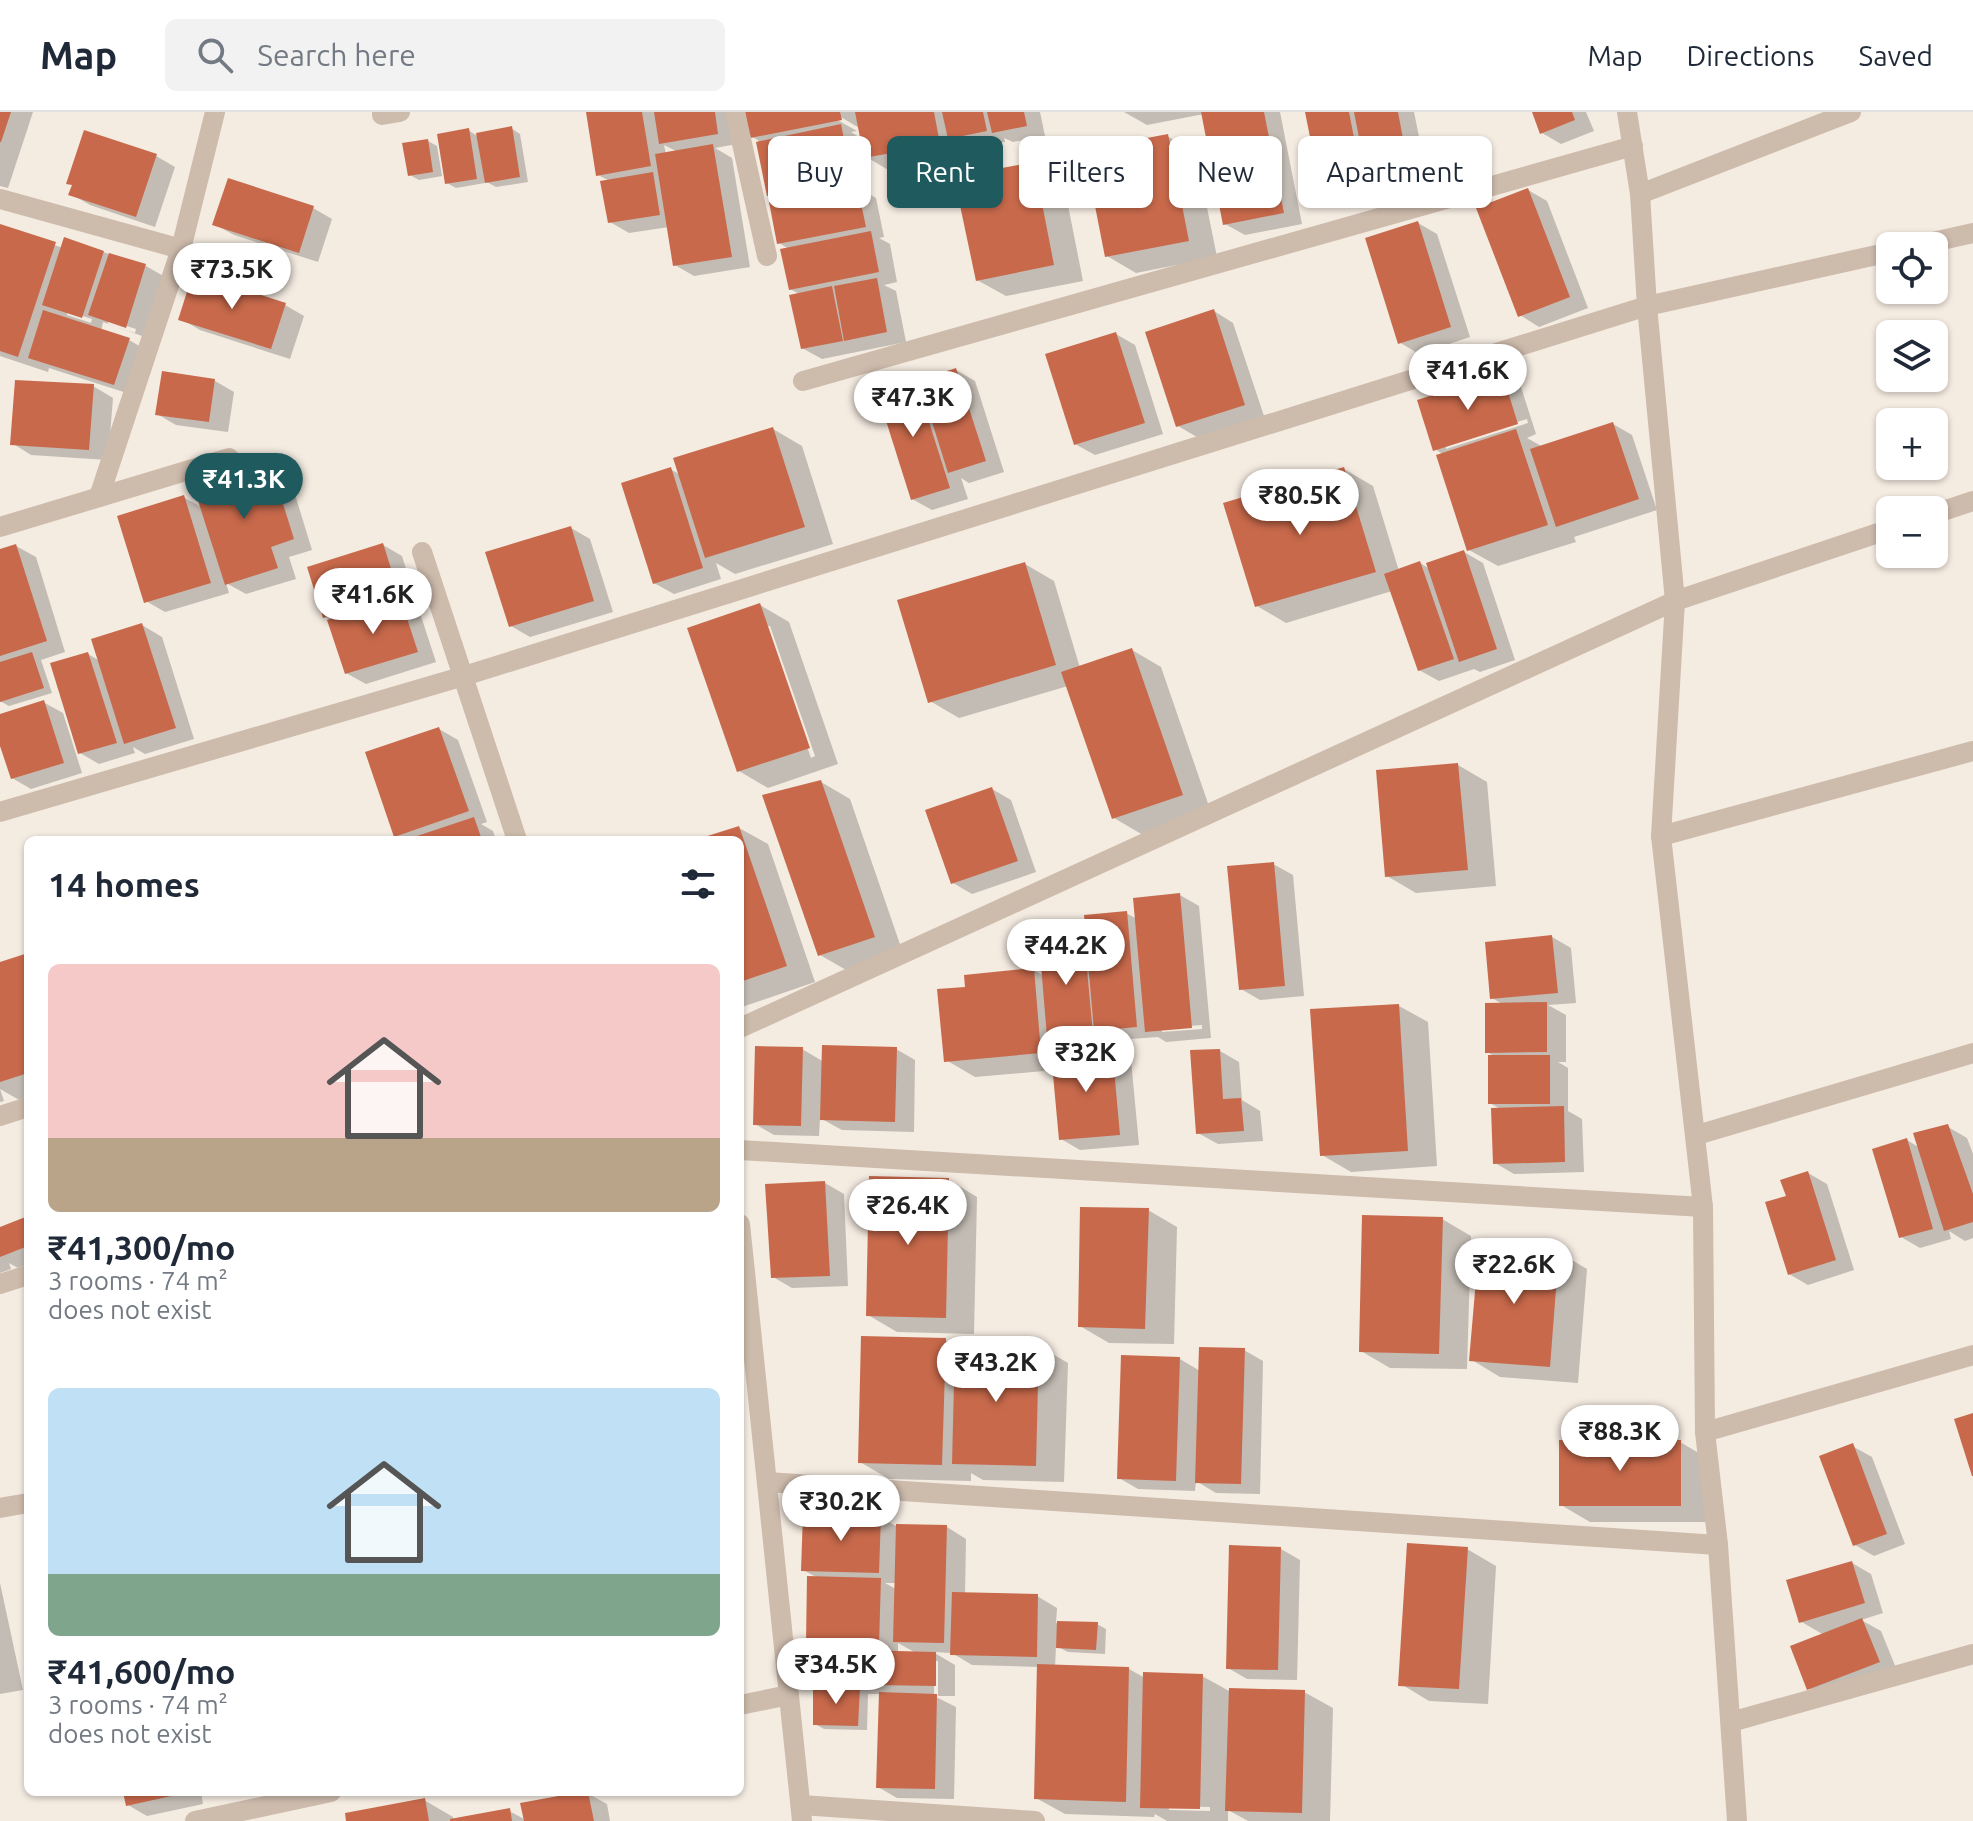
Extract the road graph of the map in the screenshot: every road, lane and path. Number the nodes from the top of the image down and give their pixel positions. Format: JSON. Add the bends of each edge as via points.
{"nodes":[{"id":1,"x":215,"y":112,"type":"edge"},
{"id":2,"x":382,"y":112,"type":"edge"},
{"id":3,"x":400,"y":112,"type":"edge"},
{"id":4,"x":735,"y":112,"type":"edge"},
{"id":5,"x":1627,"y":112,"type":"edge"},
{"id":6,"x":1851,"y":112,"type":"edge"},
{"id":7,"x":1633,"y":146,"type":"junction"},
{"id":8,"x":1640,"y":194,"type":"junction"},
{"id":9,"x":0,"y":199,"type":"edge"},
{"id":10,"x":1973,"y":233,"type":"edge"},
{"id":11,"x":1948,"y":239,"type":"edge"},
{"id":12,"x":181,"y":249,"type":"junction"},
{"id":13,"x":1876,"y":255,"type":"edge"},
{"id":14,"x":767,"y":256,"type":"dead end"},
{"id":15,"x":1647,"y":306,"type":"junction"},
{"id":16,"x":803,"y":381,"type":"dead end"},
{"id":17,"x":229,"y":458,"type":"dead end"},
{"id":18,"x":99,"y":497,"type":"junction"},
{"id":19,"x":1973,"y":501,"type":"edge"},
{"id":20,"x":1948,"y":509,"type":"edge"},
{"id":21,"x":0,"y":527,"type":"edge"},
{"id":22,"x":1876,"y":534,"type":"edge"},
{"id":23,"x":422,"y":552,"type":"dead end"},
{"id":24,"x":1675,"y":601,"type":"junction"},
{"id":25,"x":464,"y":676,"type":"junction"},
{"id":26,"x":1973,"y":751,"type":"edge"},
{"id":27,"x":0,"y":812,"type":"edge"},
{"id":28,"x":516,"y":836,"type":"edge"},
{"id":29,"x":1661,"y":836,"type":"junction"},
{"id":30,"x":744,"y":1026,"type":"edge"},
{"id":31,"x":1973,"y":1053,"type":"edge"},
{"id":32,"x":24,"y":1108,"type":"edge"},
{"id":33,"x":0,"y":1116,"type":"edge"},
{"id":34,"x":1697,"y":1135,"type":"junction"},
{"id":35,"x":744,"y":1150,"type":"edge"},
{"id":36,"x":1703,"y":1207,"type":"junction"},
{"id":37,"x":24,"y":1276,"type":"edge"},
{"id":38,"x":0,"y":1284,"type":"edge"},
{"id":39,"x":744,"y":1300,"type":"edge"},
{"id":40,"x":1973,"y":1355,"type":"edge"},
{"id":41,"x":748,"y":1375,"type":"edge"},
{"id":42,"x":1705,"y":1432,"type":"junction"},
{"id":43,"x":767,"y":1482,"type":"junction"},
{"id":44,"x":24,"y":1504,"type":"edge"},
{"id":45,"x":0,"y":1508,"type":"edge"},
{"id":46,"x":1718,"y":1545,"type":"junction"},
{"id":47,"x":1973,"y":1654,"type":"edge"},
{"id":48,"x":789,"y":1695,"type":"junction"},
{"id":49,"x":744,"y":1704,"type":"edge"},
{"id":50,"x":1731,"y":1722,"type":"junction"},
{"id":51,"x":312,"y":1796,"type":"edge"},
{"id":52,"x":801,"y":1813,"type":"edge"},
{"id":53,"x":195,"y":1821,"type":"edge"},
{"id":54,"x":1035,"y":1821,"type":"edge"},
{"id":55,"x":1737,"y":1821,"type":"edge"}],
"edges":[{"from":1,"to":12,"type":"street"},
{"from":2,"to":3,"type":"street"},
{"from":4,"to":14,"type":"street"},
{"from":5,"to":7,"type":"street"},
{"from":6,"to":8,"type":"street"},
{"from":7,"to":8,"type":"street"},
{"from":7,"to":16,"type":"street"},
{"from":8,"to":15,"type":"street"},
{"from":9,"to":12,"type":"street"},
{"from":10,"to":11,"type":"street"},
{"from":12,"to":18,"type":"street"},
{"from":13,"to":15,"type":"street"},
{"from":15,"to":24,"type":"street"},
{"from":15,"to":25,"type":"street"},
{"from":17,"to":18,"type":"street"},
{"from":18,"to":21,"type":"street"},
{"from":19,"to":20,"type":"street"},
{"from":22,"to":24,"type":"street"},
{"from":23,"to":25,"type":"street"},
{"from":24,"to":29,"type":"street"},
{"from":24,"to":30,"type":"street"},
{"from":25,"to":27,"type":"street"},
{"from":25,"to":28,"type":"street"},
{"from":26,"to":29,"type":"street"},
{"from":29,"to":34,"type":"street"},
{"from":31,"to":34,"type":"street"},
{"from":32,"to":33,"type":"street"},
{"from":34,"to":36,"type":"street"},
{"from":35,"to":36,"type":"street"},
{"from":36,"to":42,"type":"street"},
{"from":37,"to":38,"type":"street"},
{"from":39,"to":41,"type":"street"},
{"from":40,"to":42,"type":"street"},
{"from":41,"to":43,"type":"street"},
{"from":42,"to":46,"type":"street"},
{"from":43,"to":46,"type":"street"},
{"from":43,"to":48,"type":"street"},
{"from":44,"to":45,"type":"street"},
{"from":46,"to":50,"type":"street"},
{"from":47,"to":50,"type":"street"},
{"from":48,"to":49,"type":"street"},
{"from":48,"to":52,"type":"street"},
{"from":50,"to":55,"type":"street"},
{"from":51,"to":53,"type":"street"},
{"from":52,"to":54,"type":"street"}]}
